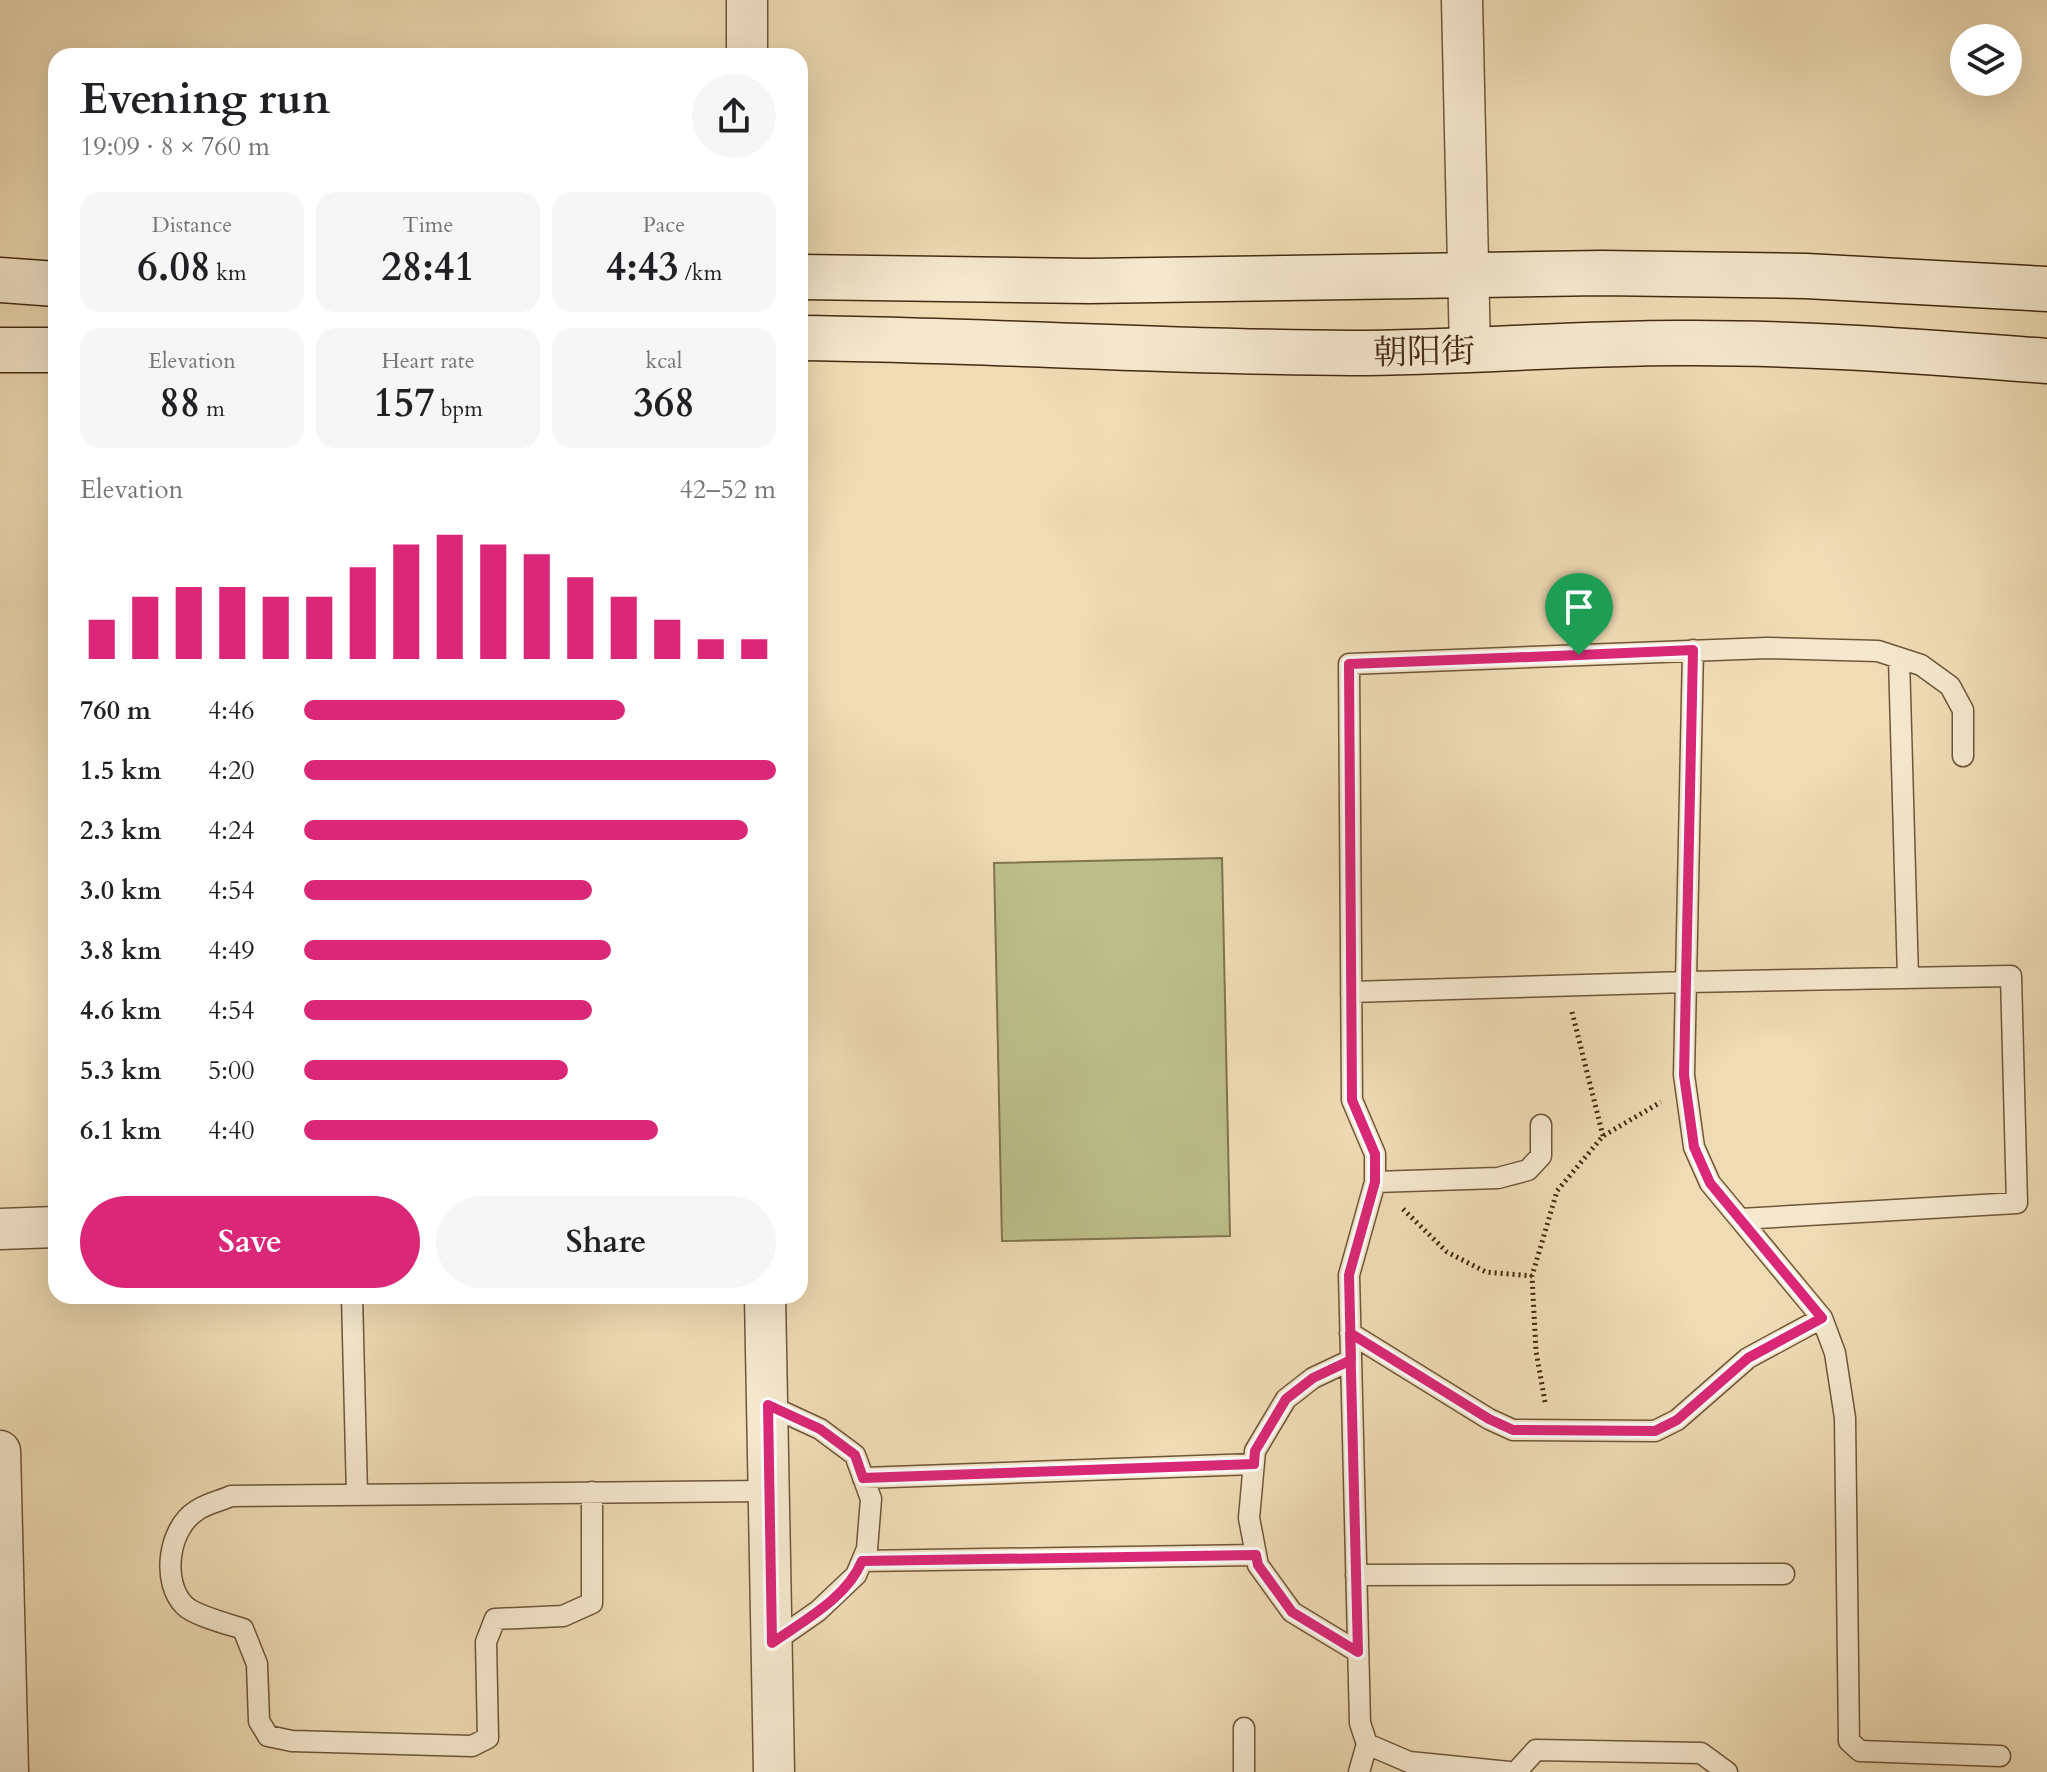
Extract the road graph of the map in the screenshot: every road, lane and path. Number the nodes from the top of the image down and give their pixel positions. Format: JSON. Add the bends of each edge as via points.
{"nodes":[{"id":1,"x":747,"y":0,"type":"edge"},
{"id":2,"x":1462,"y":0,"type":"edge"},
{"id":3,"x":747,"y":48,"type":"edge"},
{"id":4,"x":1468,"y":275,"type":"junction"},
{"id":5,"x":808,"y":277,"type":"edge"},
{"id":6,"x":0,"y":280,"type":"edge"},
{"id":7,"x":48,"y":283,"type":"edge"},
{"id":8,"x":2047,"y":289,"type":"edge"},
{"id":9,"x":808,"y":338,"type":"edge"},
{"id":10,"x":0,"y":350,"type":"edge"},
{"id":11,"x":48,"y":350,"type":"edge"},
{"id":12,"x":2046,"y":350,"type":"edge"},
{"id":13,"x":1470,"y":351,"type":"junction"},
{"id":14,"x":1693,"y":650,"type":"junction"},
{"id":15,"x":1899,"y":658,"type":"junction"},
{"id":16,"x":1963,"y":756,"type":"dead end"},
{"id":17,"x":1908,"y":978,"type":"junction"},
{"id":18,"x":1687,"y":982,"type":"junction"},
{"id":19,"x":1565,"y":986,"type":"junction"},
{"id":20,"x":1351,"y":992,"type":"junction"},
{"id":21,"x":1686,"y":1088,"type":"junction"},
{"id":22,"x":1541,"y":1125,"type":"dead end"},
{"id":23,"x":1603,"y":1136,"type":"junction"},
{"id":24,"x":1375,"y":1182,"type":"junction"},
{"id":25,"x":1741,"y":1219,"type":"junction"},
{"id":26,"x":48,"y":1227,"type":"edge"},
{"id":27,"x":0,"y":1229,"type":"edge"},
{"id":28,"x":1532,"y":1276,"type":"junction"},
{"id":29,"x":352,"y":1304,"type":"edge"},
{"id":30,"x":765,"y":1304,"type":"edge"},
{"id":31,"x":1822,"y":1318,"type":"junction"},
{"id":32,"x":1350,"y":1333,"type":"junction"},
{"id":33,"x":1351,"y":1360,"type":"junction"},
{"id":34,"x":768,"y":1405,"type":"junction"},
{"id":35,"x":1550,"y":1430,"type":"junction"},
{"id":36,"x":0,"y":1451,"type":"edge"},
{"id":37,"x":1254,"y":1464,"type":"junction"},
{"id":38,"x":863,"y":1478,"type":"junction"},
{"id":39,"x":769,"y":1491,"type":"junction"},
{"id":40,"x":592,"y":1492,"type":"junction"},
{"id":41,"x":357,"y":1495,"type":"junction"},
{"id":42,"x":1256,"y":1555,"type":"junction"},
{"id":43,"x":862,"y":1561,"type":"junction"},
{"id":44,"x":1784,"y":1574,"type":"dead end"},
{"id":45,"x":1356,"y":1575,"type":"junction"},
{"id":46,"x":772,"y":1643,"type":"junction"},
{"id":47,"x":1358,"y":1652,"type":"junction"},
{"id":48,"x":1244,"y":1728,"type":"dead end"},
{"id":49,"x":1367,"y":1744,"type":"junction"},
{"id":50,"x":2000,"y":1756,"type":"dead end"},
{"id":51,"x":1429,"y":1768,"type":"edge"},
{"id":52,"x":8,"y":1772,"type":"edge"},
{"id":53,"x":774,"y":1772,"type":"edge"},
{"id":54,"x":1244,"y":1772,"type":"edge"},
{"id":55,"x":1359,"y":1772,"type":"edge"},
{"id":56,"x":1509,"y":1772,"type":"edge"},
{"id":57,"x":1516,"y":1772,"type":"edge"},
{"id":58,"x":1727,"y":1772,"type":"edge"}],
"edges":[{"from":1,"to":3,"type":"street"},
{"from":2,"to":4,"type":"street"},
{"from":4,"to":5,"type":"street","via":[[1089,281]]},
{"from":4,"to":8,"type":"street","via":[[1806,276]]},
{"from":4,"to":13,"type":"street"},
{"from":6,"to":7,"type":"street"},
{"from":9,"to":13,"type":"street","name":"朝阳街","via":[[1284,352]]},
{"from":10,"to":11,"type":"street"},
{"from":12,"to":13,"type":"street","name":"朝阳街","via":[[1692,343]]},
{"from":14,"to":15,"type":"lane","via":[[1878,651]]},
{"from":14,"to":18,"type":"lane"},
{"from":14,"to":20,"type":"lane","via":[[1349,664]]},
{"from":15,"to":16,"type":"lane","via":[[1921,665],[1950,686],[1963,710]]},
{"from":15,"to":17,"type":"lane"},
{"from":17,"to":18,"type":"lane"},
{"from":17,"to":25,"type":"lane","via":[[2011,976],[2017,1203]]},
{"from":18,"to":19,"type":"lane"},
{"from":18,"to":21,"type":"lane"},
{"from":19,"to":20,"type":"lane"},
{"from":19,"to":23,"type":"path"},
{"from":20,"to":24,"type":"lane","via":[[1352,1100],[1375,1154]]},
{"from":21,"to":23,"type":"path"},
{"from":21,"to":25,"type":"lane","via":[[1694,1147],[1710,1183]]},
{"from":22,"to":24,"type":"lane","via":[[1541,1156],[1528,1170],[1498,1178]]},
{"from":23,"to":28,"type":"path","via":[[1557,1191]]},
{"from":24,"to":28,"type":"path","via":[[1447,1252],[1486,1272]]},
{"from":24,"to":32,"type":"lane","via":[[1349,1275]]},
{"from":25,"to":31,"type":"lane"},
{"from":26,"to":27,"type":"street"},
{"from":28,"to":35,"type":"path","via":[[1536,1351]]},
{"from":29,"to":41,"type":"lane"},
{"from":30,"to":34,"type":"street"},
{"from":31,"to":35,"type":"lane","via":[[1748,1358],[1677,1420],[1655,1431]]},
{"from":31,"to":50,"type":"lane","via":[[1835,1353],[1845,1418],[1849,1741],[1860,1751]]},
{"from":32,"to":33,"type":"lane"},
{"from":32,"to":35,"type":"lane","via":[[1489,1419],[1513,1430]]},
{"from":33,"to":37,"type":"lane","via":[[1313,1378],[1286,1399],[1255,1451]]},
{"from":33,"to":45,"type":"lane"},
{"from":34,"to":38,"type":"lane","via":[[820,1429],[855,1455]]},
{"from":34,"to":39,"type":"street"},
{"from":36,"to":52,"type":"street"},
{"from":37,"to":38,"type":"lane"},
{"from":37,"to":42,"type":"lane","via":[[1249,1518]]},
{"from":38,"to":43,"type":"lane","via":[[871,1499]]},
{"from":39,"to":40,"type":"lane"},
{"from":39,"to":46,"type":"street"},
{"from":40,"to":41,"type":"lane"},
{"from":40,"to":41,"type":"lane","via":[[592,1603],[563,1616],[495,1619],[486,1642],[488,1738],[472,1746],[268,1736],[259,1721],[257,1664],[243,1629],[187,1608],[172,1590],[170,1559],[181,1529],[194,1512],[231,1496]]},
{"from":42,"to":43,"type":"lane"},
{"from":42,"to":47,"type":"lane","via":[[1292,1612]]},
{"from":43,"to":46,"type":"lane","via":[[856,1575],[818,1611]]},
{"from":44,"to":45,"type":"lane"},
{"from":45,"to":47,"type":"lane"},
{"from":46,"to":53,"type":"street"},
{"from":47,"to":49,"type":"lane","via":[[1360,1723]]},
{"from":48,"to":54,"type":"lane"},
{"from":49,"to":51,"type":"lane"},
{"from":49,"to":55,"type":"lane"},
{"from":51,"to":56,"type":"lane"},
{"from":57,"to":58,"type":"lane","via":[[1536,1750],[1551,1750],[1701,1753]]}]}
